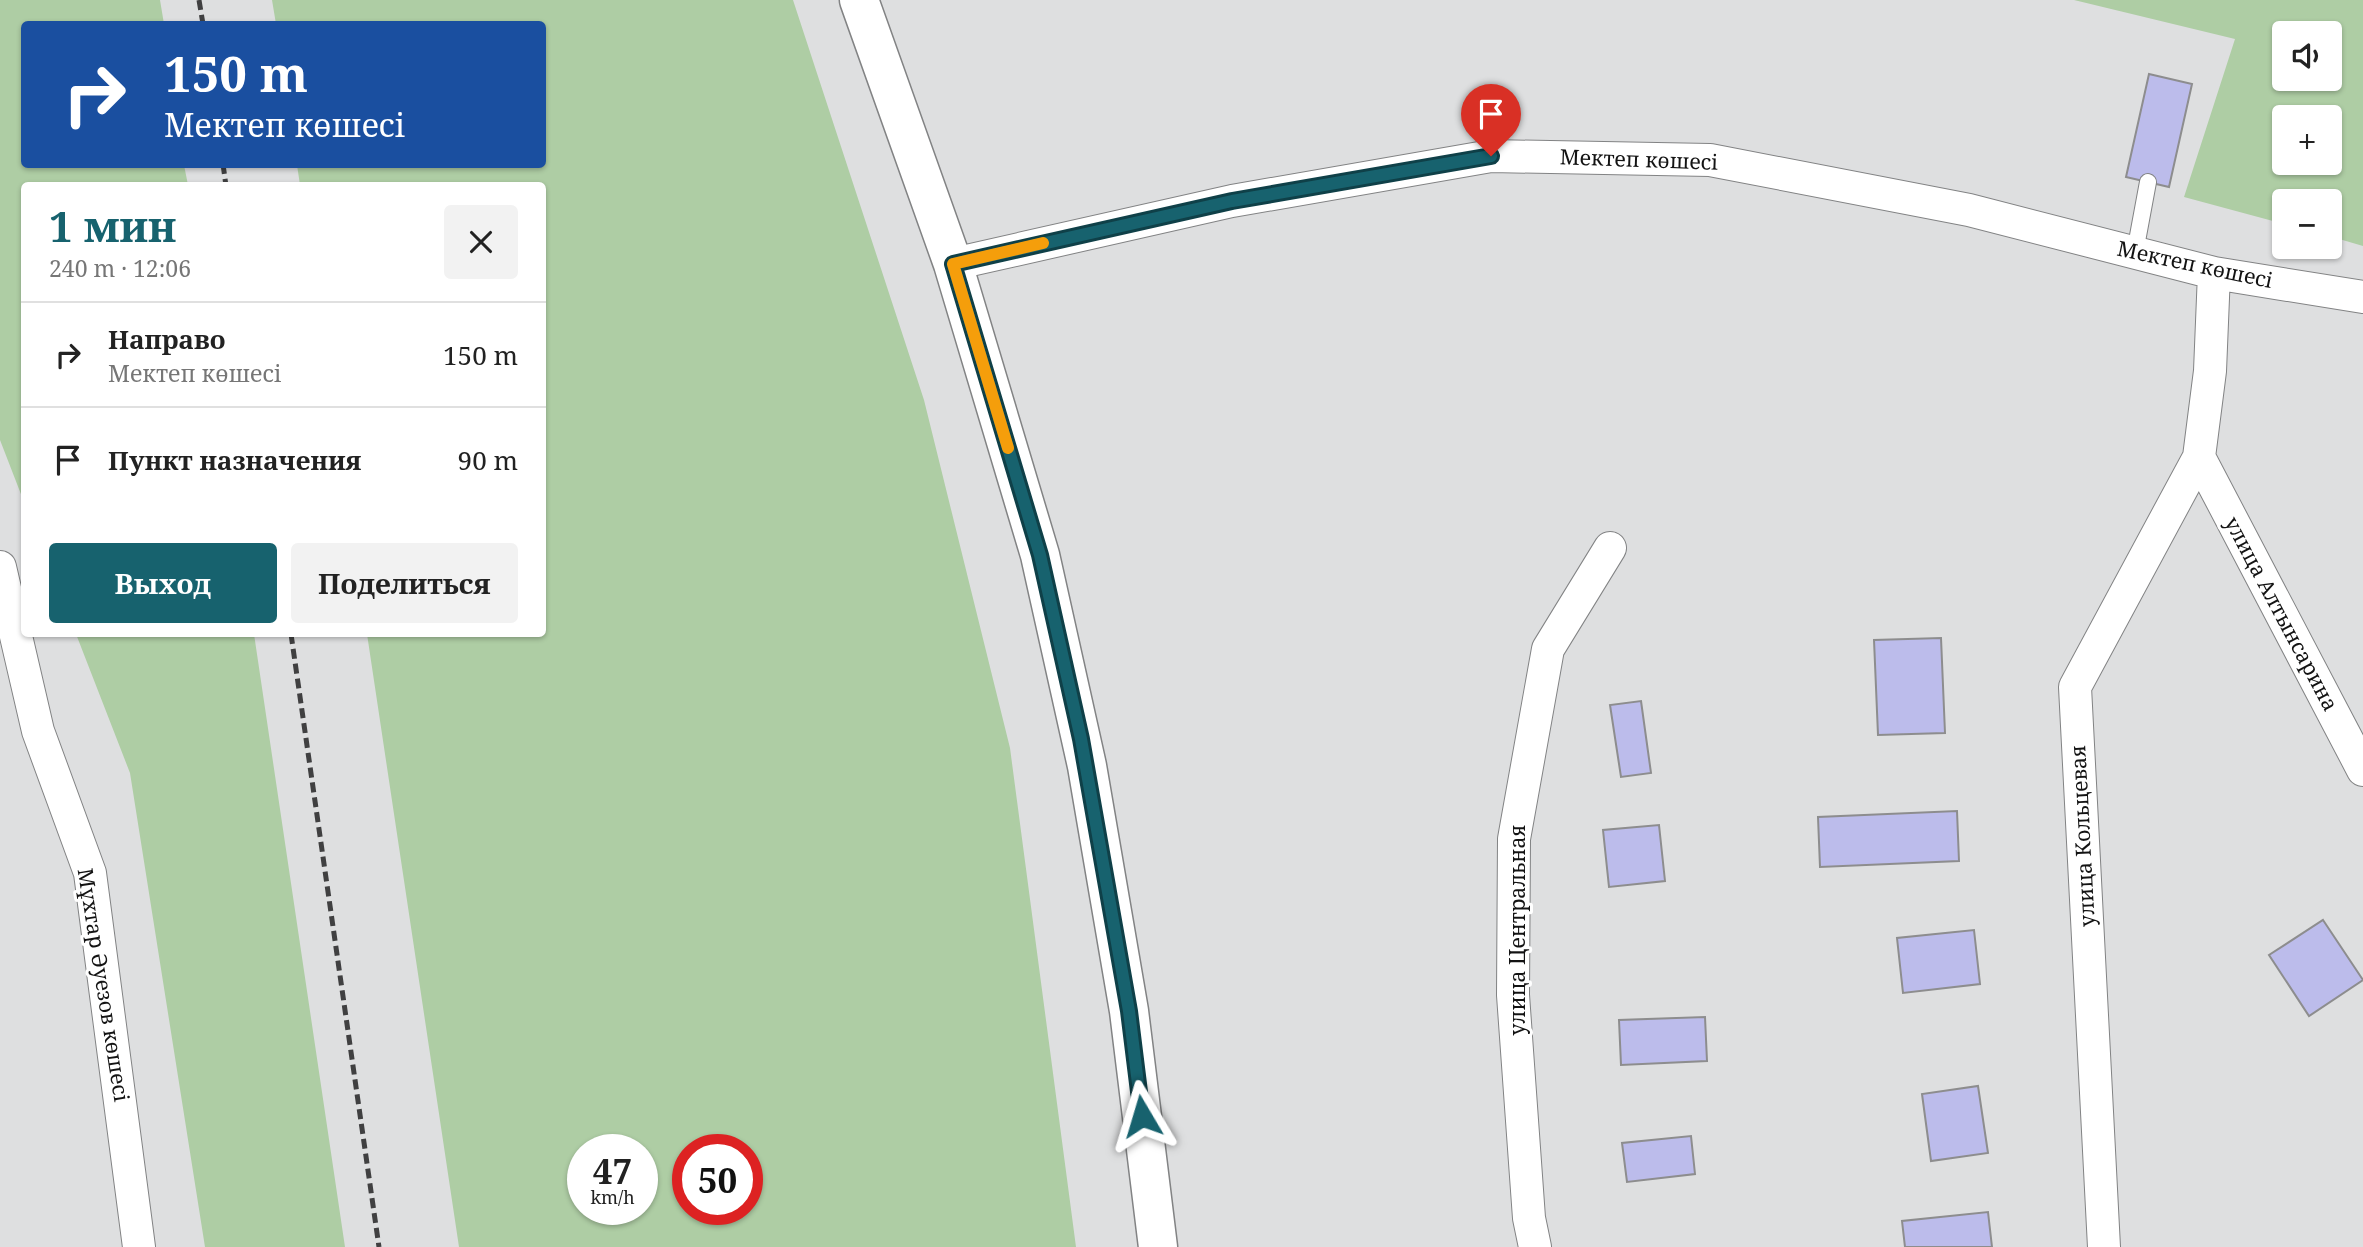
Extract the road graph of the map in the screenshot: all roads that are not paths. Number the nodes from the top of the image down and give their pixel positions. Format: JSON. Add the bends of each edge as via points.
{"nodes":[{"id":1,"x":859,"y":0,"type":"edge"},
{"id":2,"x":2148,"y":182,"type":"dead end"},
{"id":3,"x":2134,"y":252,"type":"junction"},
{"id":4,"x":953,"y":264,"type":"junction"},
{"id":5,"x":2214,"y":273,"type":"junction"},
{"id":6,"x":2363,"y":297,"type":"edge"},
{"id":7,"x":2199,"y":457,"type":"junction"},
{"id":8,"x":1610,"y":548,"type":"dead end"},
{"id":9,"x":0,"y":566,"type":"edge"},
{"id":10,"x":2363,"y":771,"type":"edge"},
{"id":11,"x":139,"y":1247,"type":"edge"},
{"id":12,"x":1158,"y":1247,"type":"edge"},
{"id":13,"x":1535,"y":1247,"type":"edge"},
{"id":14,"x":2104,"y":1247,"type":"edge"}],
"edges":[{"from":1,"to":4,"type":"main road"},
{"from":2,"to":3,"type":"lane"},
{"from":3,"to":4,"type":"street","name":"Мектеп көшесі","via":[[1969,210],[1710,160],[1491,156],[1232,201]]},
{"from":3,"to":5,"type":"street","name":"Мектеп көшесі"},
{"from":4,"to":12,"type":"main road","via":[[1040,555],[1087,766],[1129,1011]]},
{"from":5,"to":6,"type":"street","name":"Мектеп көшесі"},
{"from":5,"to":7,"type":"street","via":[[2210,371]]},
{"from":7,"to":10,"type":"street","name":"улица Алтынсарина"},
{"from":7,"to":14,"type":"street","name":"улица Кольцевая","via":[[2075,687]]},
{"from":8,"to":13,"type":"street","name":"улица Центральная","via":[[1548,649],[1514,839],[1513,995]]},
{"from":9,"to":11,"type":"street","name":"Мұхтар Әуезов көшесі","via":[[38,731],[90,873]]}]}
